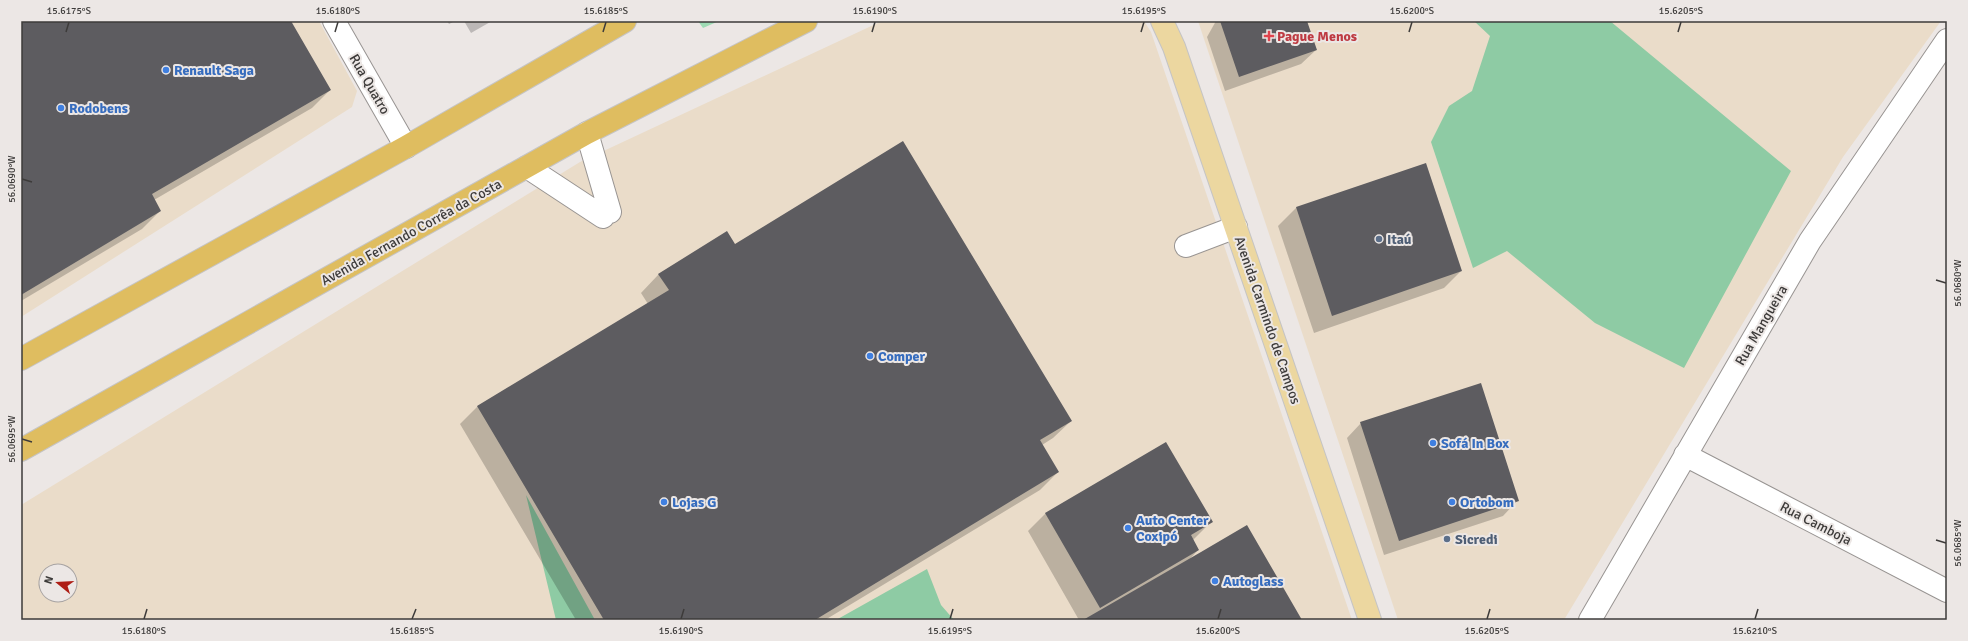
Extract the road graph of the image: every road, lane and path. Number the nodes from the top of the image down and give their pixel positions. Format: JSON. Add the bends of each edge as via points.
{"nodes":[{"id":1,"x":334,"y":21,"type":"edge"},
{"id":2,"x":625,"y":21,"type":"edge"},
{"id":3,"x":806,"y":21,"type":"edge"},
{"id":4,"x":1162,"y":21,"type":"edge"},
{"id":5,"x":1172,"y":21,"type":"edge"},
{"id":6,"x":1947,"y":40,"type":"edge"},
{"id":7,"x":1174,"y":46,"type":"junction"},
{"id":8,"x":587,"y":133,"type":"junction"},
{"id":9,"x":406,"y":147,"type":"junction"},
{"id":10,"x":528,"y":167,"type":"junction"},
{"id":11,"x":1236,"y":227,"type":"junction"},
{"id":12,"x":1186,"y":246,"type":"dead end"},
{"id":13,"x":21,"y":359,"type":"edge"},
{"id":14,"x":21,"y":450,"type":"edge"},
{"id":15,"x":1685,"y":455,"type":"junction"},
{"id":16,"x":1947,"y":591,"type":"edge"},
{"id":17,"x":1370,"y":620,"type":"edge"},
{"id":18,"x":1590,"y":620,"type":"edge"}],
"edges":[{"from":1,"to":9,"type":"street","name":"Rua Quatro"},
{"from":2,"to":9,"type":"highway"},
{"from":3,"to":8,"type":"highway","name":"Avenida Fernando Corrêa da Costa"},
{"from":4,"to":7,"type":"main road","name":"Avenida Carmindo de Campos"},
{"from":5,"to":7,"type":"main road"},
{"from":6,"to":15,"type":"street","name":"Rua Mangueira","via":[[1810,241]]},
{"from":7,"to":11,"type":"main road","name":"Avenida Carmindo de Campos"},
{"from":8,"to":10,"type":"highway","name":"Avenida Fernando Corrêa da Costa"},
{"from":8,"to":10,"type":"street","via":[[606,214]]},
{"from":9,"to":13,"type":"highway"},
{"from":10,"to":14,"type":"highway","name":"Avenida Fernando Corrêa da Costa"},
{"from":11,"to":12,"type":"street"},
{"from":11,"to":17,"type":"main road","name":"Avenida Carmindo de Campos"},
{"from":15,"to":16,"type":"street","name":"Rua Camboja"},
{"from":15,"to":18,"type":"street","name":"Rua Mangueira"}]}
